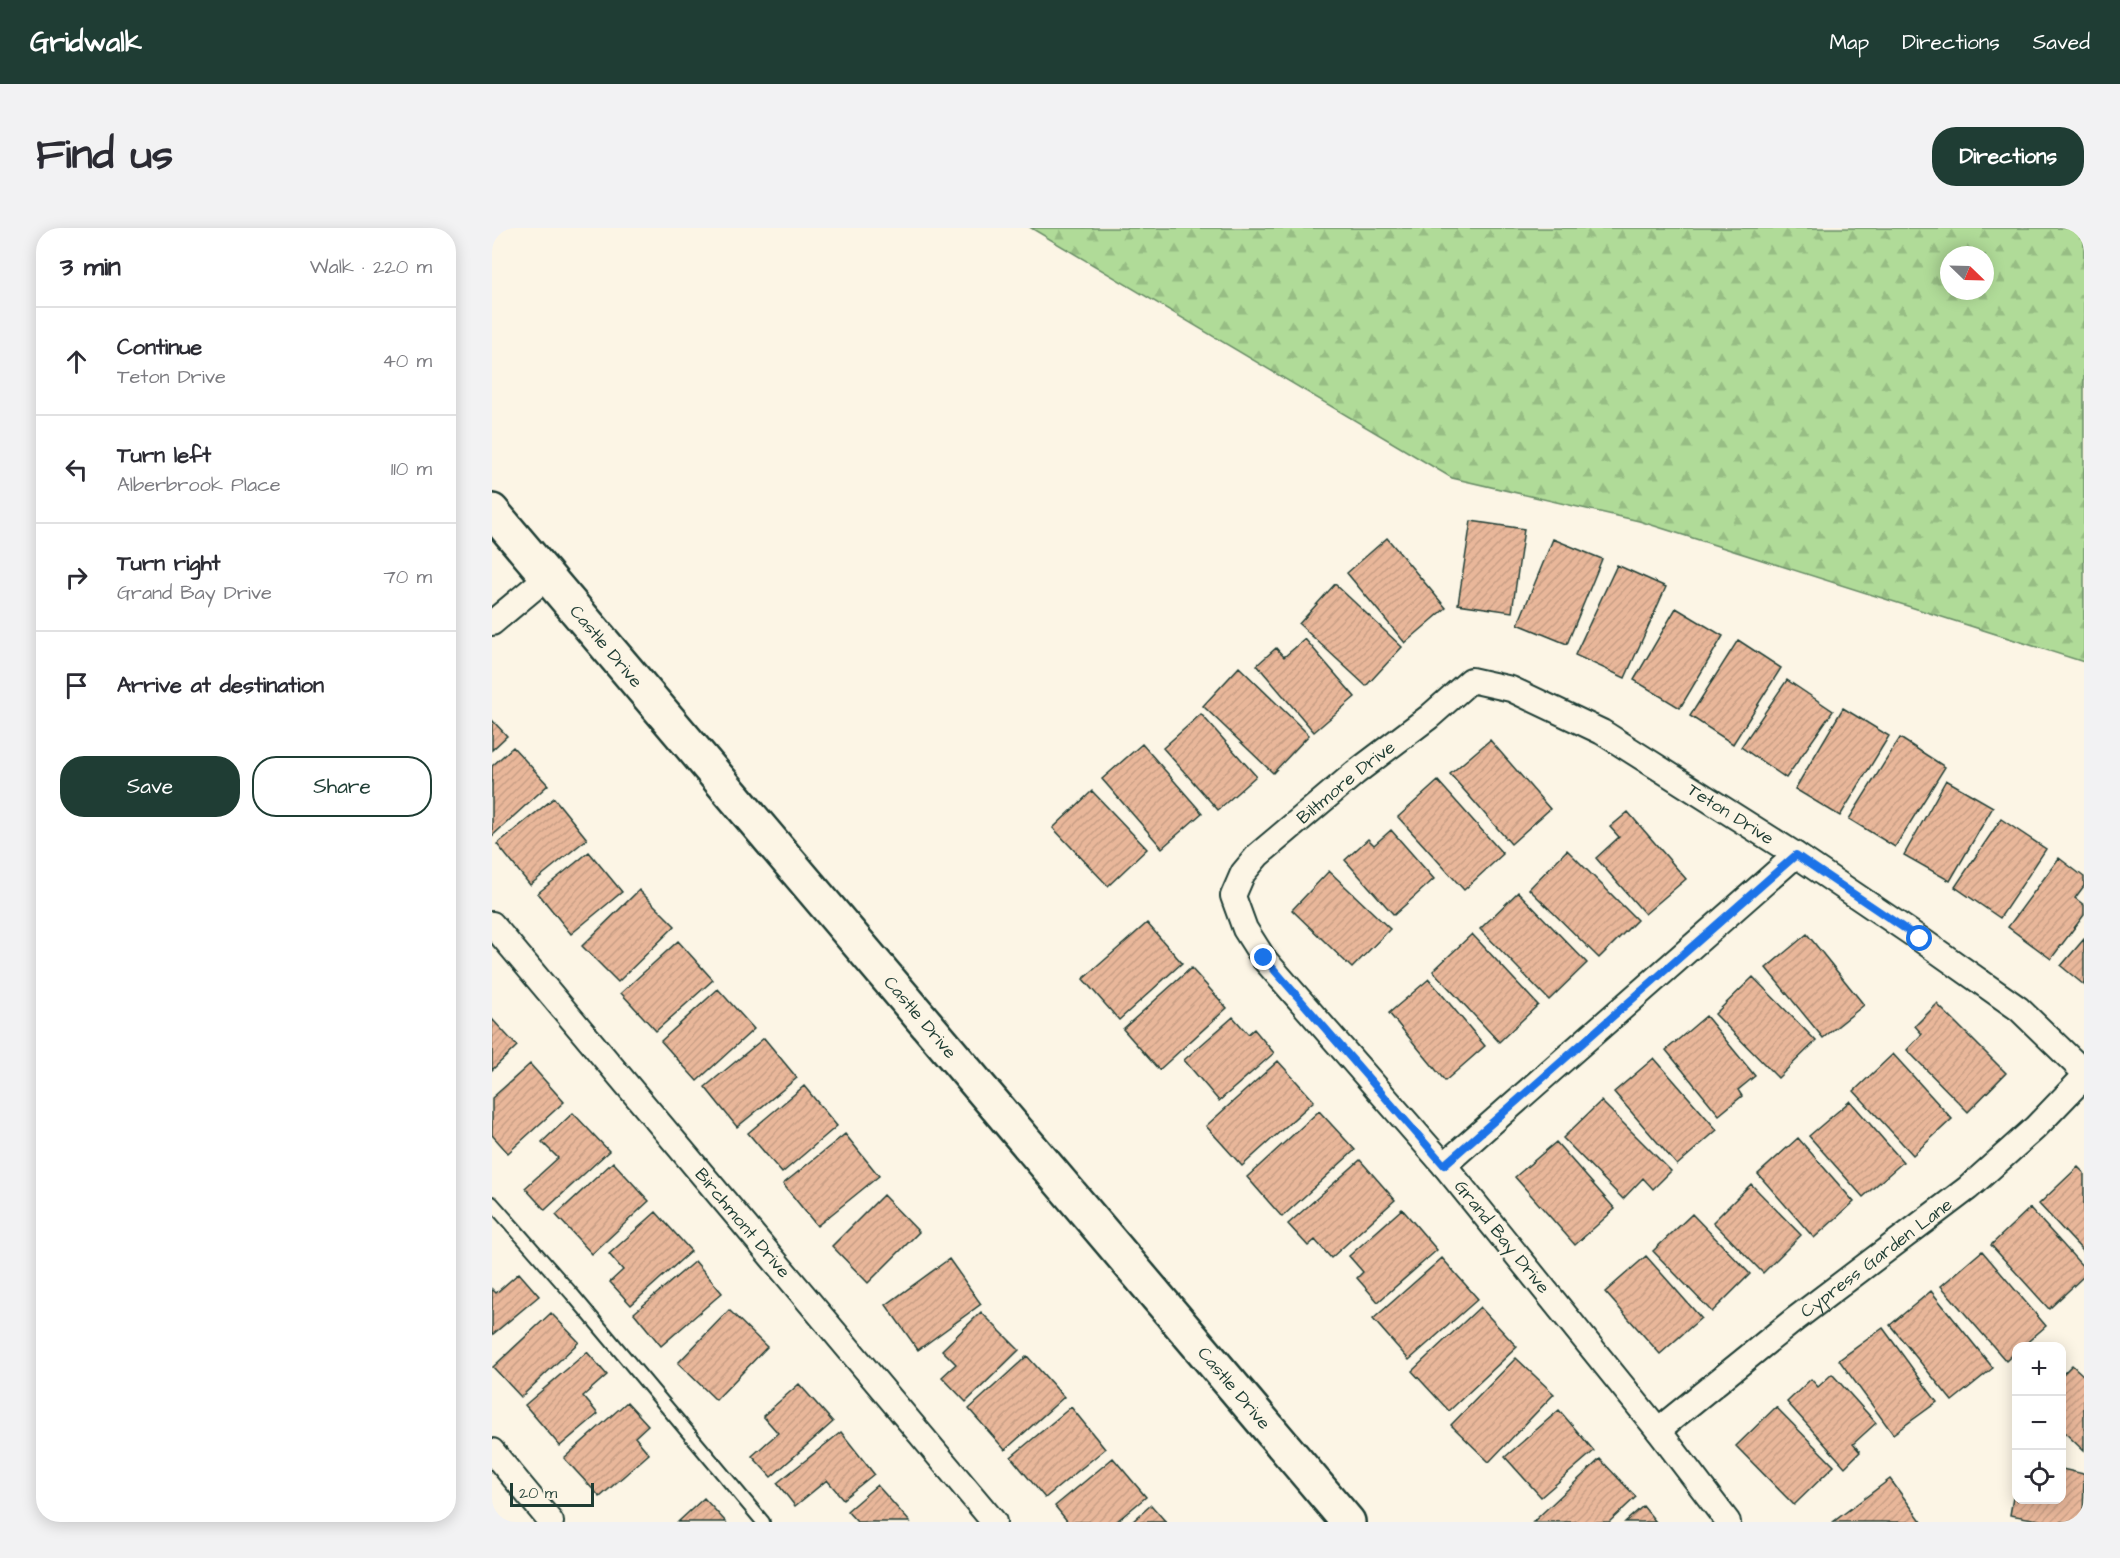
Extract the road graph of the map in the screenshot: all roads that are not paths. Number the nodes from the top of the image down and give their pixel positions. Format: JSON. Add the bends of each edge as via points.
{"nodes":[{"id":1,"x":492,"y":511,"type":"edge"},
{"id":2,"x":547,"y":577,"type":"junction"},
{"id":3,"x":492,"y":623,"type":"edge"},
{"id":4,"x":1472,"y":680,"type":"joint"},
{"id":5,"x":1796,"y":855,"type":"junction"},
{"id":6,"x":1233,"y":896,"type":"joint"},
{"id":7,"x":492,"y":924,"type":"edge"},
{"id":8,"x":2084,"y":1072,"type":"edge"},
{"id":9,"x":2084,"y":1077,"type":"edge"},
{"id":10,"x":1444,"y":1165,"type":"junction"},
{"id":11,"x":492,"y":1203,"type":"edge"},
{"id":12,"x":1658,"y":1430,"type":"junction"},
{"id":13,"x":492,"y":1451,"type":"edge"},
{"id":14,"x":551,"y":1522,"type":"edge"},
{"id":15,"x":763,"y":1522,"type":"edge"},
{"id":16,"x":994,"y":1522,"type":"edge"},
{"id":17,"x":1348,"y":1522,"type":"edge"},
{"id":18,"x":1728,"y":1522,"type":"edge"}],
"edges":[{"from":1,"to":2,"type":"street","name":"Castle Drive"},
{"from":2,"to":3,"type":"street"},
{"from":2,"to":17,"type":"street","name":"Castle Drive"},
{"from":4,"to":5,"type":"street","name":"Teton Drive","via":[[1511,689],[1602,732]]},
{"from":4,"to":6,"type":"street","name":"Biltmore Drive","via":[[1258,855],[1243,873]]},
{"from":5,"to":8,"type":"street","name":"Teton Drive","via":[[2019,1009]]},
{"from":5,"to":10,"type":"street"},
{"from":6,"to":10,"type":"street","name":"Grand Bay Drive","via":[[1245,929],[1264,958]]},
{"from":7,"to":16,"type":"street","name":"Birchmont Drive"},
{"from":9,"to":12,"type":"street","name":"Cypress Garden Lane","via":[[1968,1188],[1794,1320]]},
{"from":10,"to":12,"type":"street","name":"Grand Bay Drive"},
{"from":11,"to":15,"type":"lane"},
{"from":12,"to":18,"type":"street","name":"Grand Bay Drive"},
{"from":13,"to":14,"type":"street"}]}
